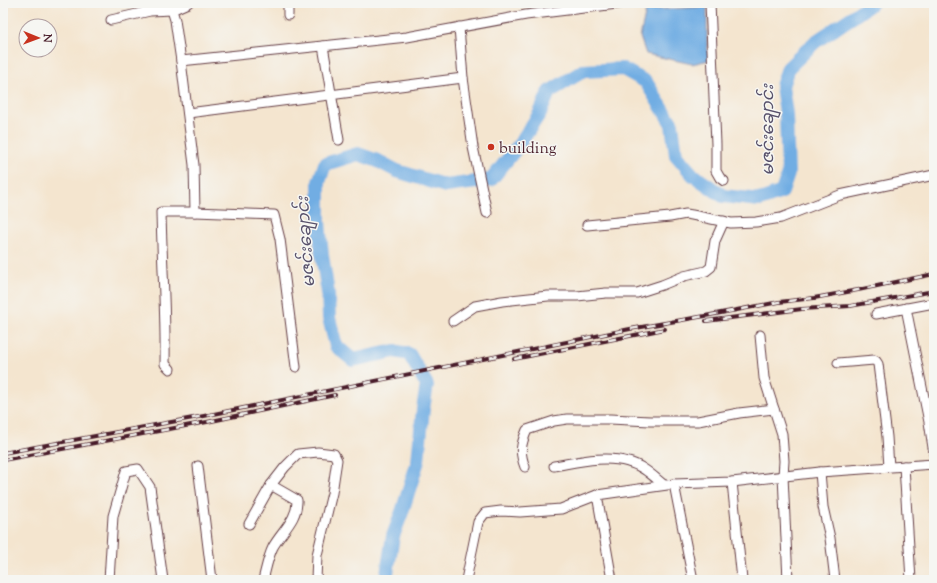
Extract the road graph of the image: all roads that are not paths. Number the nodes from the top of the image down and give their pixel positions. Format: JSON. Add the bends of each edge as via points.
{"nodes":[{"id":1,"x":188,"y":3,"type":"edge"},
{"id":2,"x":288,"y":3,"type":"edge"},
{"id":3,"x":626,"y":3,"type":"edge"},
{"id":4,"x":710,"y":3,"type":"edge"},
{"id":5,"x":172,"y":10,"type":"junction"},
{"id":6,"x":288,"y":15,"type":"dead end"},
{"id":7,"x":111,"y":20,"type":"dead end"},
{"id":8,"x":459,"y":27,"type":"junction"},
{"id":9,"x":323,"y":46,"type":"junction"},
{"id":10,"x":182,"y":61,"type":"junction"},
{"id":11,"x":463,"y":78,"type":"junction"},
{"id":12,"x":331,"y":95,"type":"junction"},
{"id":13,"x":188,"y":114,"type":"junction"},
{"id":14,"x":339,"y":140,"type":"dead end"},
{"id":15,"x":934,"y":175,"type":"edge"},
{"id":16,"x":724,"y":181,"type":"dead end"},
{"id":17,"x":196,"y":212,"type":"junction"},
{"id":18,"x":487,"y":212,"type":"dead end"},
{"id":19,"x":724,"y":222,"type":"junction"},
{"id":20,"x":587,"y":225,"type":"dead end"},
{"id":21,"x":934,"y":303,"type":"edge"},
{"id":22,"x":906,"y":308,"type":"junction"},
{"id":23,"x":876,"y":314,"type":"dead end"},
{"id":24,"x":453,"y":321,"type":"dead end"},
{"id":25,"x":760,"y":335,"type":"dead end"},
{"id":26,"x":838,"y":364,"type":"dead end"},
{"id":27,"x":296,"y":367,"type":"dead end"},
{"id":28,"x":170,"y":368,"type":"dead end"},
{"id":29,"x":774,"y":409,"type":"junction"},
{"id":30,"x":934,"y":454,"type":"edge"},
{"id":31,"x":934,"y":464,"type":"edge"},
{"id":32,"x":198,"y":466,"type":"dead end"},
{"id":33,"x":525,"y":466,"type":"dead end"},
{"id":34,"x":554,"y":466,"type":"dead end"},
{"id":35,"x":904,"y":466,"type":"junction"},
{"id":36,"x":889,"y":467,"type":"junction"},
{"id":37,"x":820,"y":472,"type":"junction"},
{"id":38,"x":783,"y":476,"type":"junction"},
{"id":39,"x":732,"y":482,"type":"junction"},
{"id":40,"x":271,"y":485,"type":"junction"},
{"id":41,"x":669,"y":485,"type":"junction"},
{"id":42,"x":597,"y":495,"type":"junction"},
{"id":43,"x":249,"y":524,"type":"dead end"},
{"id":44,"x":109,"y":580,"type":"edge"},
{"id":45,"x":163,"y":580,"type":"edge"},
{"id":46,"x":212,"y":580,"type":"edge"},
{"id":47,"x":263,"y":580,"type":"edge"},
{"id":48,"x":316,"y":580,"type":"edge"},
{"id":49,"x":466,"y":580,"type":"edge"},
{"id":50,"x":612,"y":580,"type":"edge"},
{"id":51,"x":693,"y":580,"type":"edge"},
{"id":52,"x":742,"y":580,"type":"edge"},
{"id":53,"x":788,"y":580,"type":"edge"},
{"id":54,"x":835,"y":580,"type":"edge"},
{"id":55,"x":911,"y":580,"type":"edge"}],
"edges":[{"from":1,"to":5,"type":"street"},
{"from":2,"to":6,"type":"street"},
{"from":3,"to":8,"type":"street","via":[[526,15]]},
{"from":4,"to":16,"type":"street","via":[[716,171]]},
{"from":5,"to":7,"type":"street","via":[[150,11]]},
{"from":5,"to":10,"type":"street"},
{"from":8,"to":9,"type":"street","via":[[407,37]]},
{"from":8,"to":11,"type":"street"},
{"from":9,"to":10,"type":"street"},
{"from":9,"to":12,"type":"street"},
{"from":10,"to":13,"type":"street"},
{"from":11,"to":12,"type":"street"},
{"from":11,"to":18,"type":"street","via":[[473,147]]},
{"from":12,"to":13,"type":"street"},
{"from":12,"to":14,"type":"street"},
{"from":13,"to":17,"type":"street"},
{"from":15,"to":19,"type":"street","via":[[840,195],[781,218],[756,222]]},
{"from":17,"to":27,"type":"street","via":[[274,215],[280,240]]},
{"from":17,"to":28,"type":"street","via":[[161,212],[165,364]]},
{"from":19,"to":20,"type":"street","via":[[686,214]]},
{"from":19,"to":24,"type":"street","via":[[710,267],[706,271],[637,293],[548,296],[475,306]]},
{"from":21,"to":22,"type":"street"},
{"from":22,"to":23,"type":"street"},
{"from":22,"to":30,"type":"street"},
{"from":25,"to":29,"type":"street","via":[[764,378]]},
{"from":26,"to":36,"type":"street","via":[[874,360],[878,364]]},
{"from":29,"to":33,"type":"street","via":[[698,421],[554,421],[527,430],[521,443]]},
{"from":29,"to":38,"type":"street","via":[[782,434]]},
{"from":31,"to":35,"type":"street"},
{"from":32,"to":46,"type":"street"},
{"from":34,"to":41,"type":"street","via":[[589,460],[629,462]]},
{"from":35,"to":36,"type":"street"},
{"from":35,"to":55,"type":"street"},
{"from":36,"to":37,"type":"street"},
{"from":37,"to":38,"type":"street"},
{"from":37,"to":54,"type":"street"},
{"from":38,"to":39,"type":"street"},
{"from":38,"to":53,"type":"street"},
{"from":39,"to":41,"type":"street"},
{"from":39,"to":52,"type":"street"},
{"from":40,"to":43,"type":"street"},
{"from":40,"to":47,"type":"street","via":[[297,500],[297,508],[273,547]]},
{"from":40,"to":48,"type":"street","via":[[298,454],[334,454],[337,460],[317,555]]},
{"from":41,"to":42,"type":"street"},
{"from":41,"to":51,"type":"street"},
{"from":42,"to":49,"type":"street","via":[[561,509],[485,513],[478,522]]},
{"from":42,"to":50,"type":"street"},
{"from":44,"to":45,"type":"street","via":[[113,516],[126,471],[138,469],[150,487]]}]}
